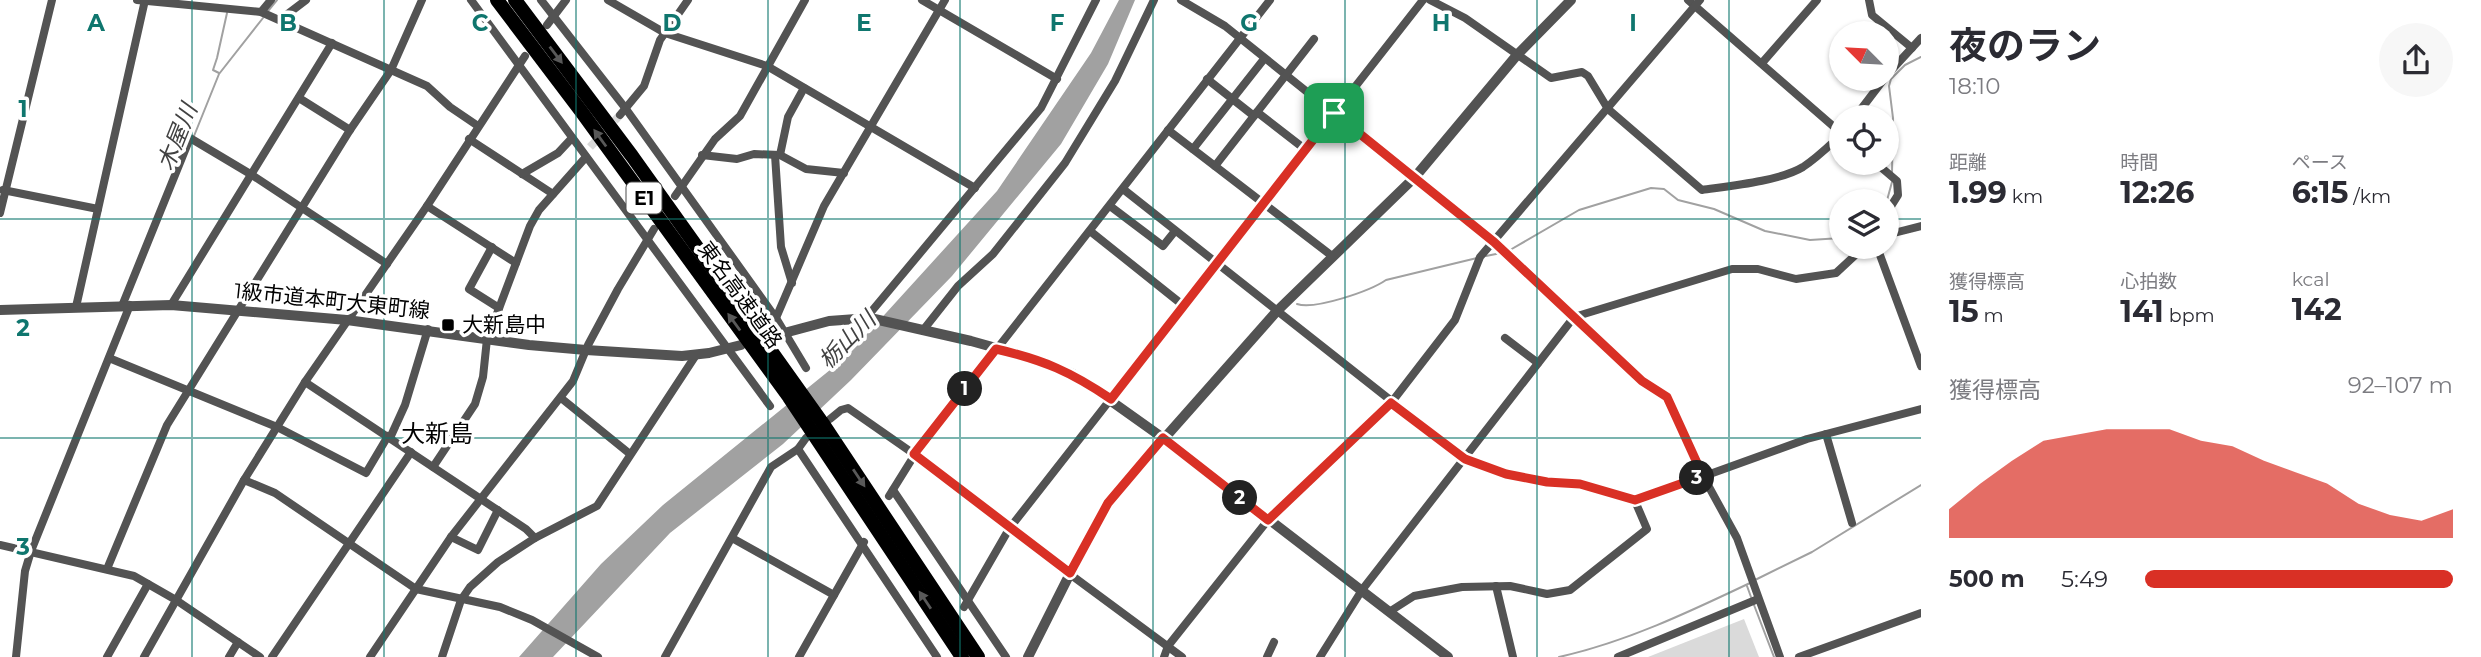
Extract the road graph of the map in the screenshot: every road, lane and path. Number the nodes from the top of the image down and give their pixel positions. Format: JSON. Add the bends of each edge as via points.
{"nodes":[{"id":1,"x":52,"y":0,"type":"edge"},
{"id":2,"x":137,"y":0,"type":"edge"},
{"id":3,"x":145,"y":0,"type":"edge"},
{"id":4,"x":271,"y":0,"type":"edge"},
{"id":5,"x":306,"y":0,"type":"edge"},
{"id":6,"x":422,"y":0,"type":"edge"},
{"id":7,"x":471,"y":0,"type":"edge"},
{"id":8,"x":497,"y":0,"type":"edge"},
{"id":9,"x":515,"y":0,"type":"edge"},
{"id":10,"x":541,"y":0,"type":"edge"},
{"id":11,"x":566,"y":0,"type":"edge"},
{"id":12,"x":608,"y":0,"type":"edge"},
{"id":13,"x":805,"y":0,"type":"edge"},
{"id":14,"x":922,"y":0,"type":"edge"},
{"id":15,"x":945,"y":0,"type":"edge"},
{"id":16,"x":1096,"y":0,"type":"edge"},
{"id":17,"x":1154,"y":0,"type":"edge"},
{"id":18,"x":1181,"y":0,"type":"edge"},
{"id":19,"x":1270,"y":0,"type":"edge"},
{"id":20,"x":1423,"y":0,"type":"edge"},
{"id":21,"x":1430,"y":0,"type":"edge"},
{"id":22,"x":1571,"y":0,"type":"edge"},
{"id":23,"x":1688,"y":0,"type":"edge"},
{"id":24,"x":1817,"y":0,"type":"edge"},
{"id":25,"x":1869,"y":0,"type":"edge"},
{"id":26,"x":684,"y":1,"type":"edge"},
{"id":27,"x":1698,"y":4,"type":"edge"},
{"id":28,"x":939,"y":10,"type":"junction"},
{"id":29,"x":264,"y":13,"type":"junction"},
{"id":30,"x":554,"y":17,"type":"junction"},
{"id":31,"x":281,"y":19,"type":"junction"},
{"id":32,"x":547,"y":25,"type":"dead end"},
{"id":33,"x":665,"y":33,"type":"junction"},
{"id":34,"x":1921,"y":38,"type":"edge"},
{"id":35,"x":1239,"y":39,"type":"junction"},
{"id":36,"x":1314,"y":39,"type":"dead end"},
{"id":37,"x":332,"y":43,"type":"junction"},
{"id":38,"x":1912,"y":48,"type":"junction"},
{"id":39,"x":1517,"y":55,"type":"junction"},
{"id":40,"x":525,"y":56,"type":"dead end"},
{"id":41,"x":1264,"y":58,"type":"junction"},
{"id":42,"x":1899,"y":62,"type":"edge"},
{"id":43,"x":1762,"y":63,"type":"junction"},
{"id":44,"x":520,"y":64,"type":"junction"},
{"id":45,"x":766,"y":66,"type":"junction"},
{"id":46,"x":391,"y":70,"type":"junction"},
{"id":47,"x":1285,"y":75,"type":"junction"},
{"id":48,"x":1058,"y":79,"type":"junction"},
{"id":49,"x":1208,"y":79,"type":"junction"},
{"id":50,"x":804,"y":88,"type":"junction"},
{"id":51,"x":1875,"y":91,"type":"edge"},
{"id":52,"x":299,"y":98,"type":"junction"},
{"id":53,"x":1232,"y":99,"type":"junction"},
{"id":54,"x":1864,"y":105,"type":"edge"},
{"id":55,"x":1608,"y":109,"type":"junction"},
{"id":56,"x":623,"y":112,"type":"junction"},
{"id":57,"x":1334,"y":113,"type":"junction"},
{"id":58,"x":1255,"y":114,"type":"junction"},
{"id":59,"x":1829,"y":123,"type":"edge"},
{"id":60,"x":478,"y":126,"type":"junction"},
{"id":61,"x":870,"y":127,"type":"junction"},
{"id":62,"x":350,"y":130,"type":"junction"},
{"id":63,"x":1168,"y":130,"type":"junction"},
{"id":64,"x":572,"y":138,"type":"junction"},
{"id":65,"x":469,"y":139,"type":"junction"},
{"id":66,"x":1829,"y":145,"type":"edge"},
{"id":67,"x":1193,"y":149,"type":"junction"},
{"id":68,"x":1306,"y":150,"type":"junction"},
{"id":69,"x":587,"y":153,"type":"junction"},
{"id":70,"x":702,"y":155,"type":"junction"},
{"id":71,"x":777,"y":155,"type":"junction"},
{"id":72,"x":1215,"y":166,"type":"junction"},
{"id":73,"x":844,"y":173,"type":"junction"},
{"id":74,"x":522,"y":174,"type":"junction"},
{"id":75,"x":252,"y":175,"type":"junction"},
{"id":76,"x":1415,"y":177,"type":"junction"},
{"id":77,"x":681,"y":187,"type":"junction"},
{"id":78,"x":975,"y":188,"type":"junction"},
{"id":79,"x":1123,"y":189,"type":"junction"},
{"id":80,"x":3,"y":190,"type":"edge"},
{"id":81,"x":553,"y":194,"type":"junction"},
{"id":82,"x":675,"y":196,"type":"dead end"},
{"id":83,"x":1263,"y":205,"type":"junction"},
{"id":84,"x":427,"y":206,"type":"junction"},
{"id":85,"x":1110,"y":206,"type":"junction"},
{"id":86,"x":301,"y":207,"type":"junction"},
{"id":87,"x":98,"y":209,"type":"junction"},
{"id":88,"x":0,"y":214,"type":"edge"},
{"id":89,"x":1921,"y":226,"type":"edge"},
{"id":90,"x":654,"y":229,"type":"dead end"},
{"id":91,"x":1090,"y":231,"type":"junction"},
{"id":92,"x":1175,"y":231,"type":"junction"},
{"id":93,"x":1899,"y":232,"type":"edge"},
{"id":94,"x":648,"y":240,"type":"junction"},
{"id":95,"x":1494,"y":242,"type":"junction"},
{"id":96,"x":492,"y":247,"type":"junction"},
{"id":97,"x":1332,"y":256,"type":"junction"},
{"id":98,"x":1851,"y":259,"type":"edge"},
{"id":99,"x":1881,"y":259,"type":"edge"},
{"id":100,"x":516,"y":263,"type":"junction"},
{"id":101,"x":387,"y":264,"type":"junction"},
{"id":102,"x":1216,"y":264,"type":"junction"},
{"id":103,"x":792,"y":282,"type":"junction"},
{"id":104,"x":171,"y":305,"type":"junction"},
{"id":105,"x":126,"y":306,"type":"junction"},
{"id":106,"x":1184,"y":306,"type":"junction"},
{"id":107,"x":75,"y":307,"type":"junction"},
{"id":108,"x":499,"y":308,"type":"junction"},
{"id":109,"x":0,"y":310,"type":"edge"},
{"id":110,"x":237,"y":310,"type":"junction"},
{"id":111,"x":1277,"y":311,"type":"junction"},
{"id":112,"x":1574,"y":317,"type":"junction"},
{"id":113,"x":776,"y":318,"type":"junction"},
{"id":114,"x":868,"y":318,"type":"junction"},
{"id":115,"x":347,"y":320,"type":"junction"},
{"id":116,"x":922,"y":329,"type":"junction"},
{"id":117,"x":428,"y":330,"type":"junction"},
{"id":118,"x":785,"y":333,"type":"junction"},
{"id":119,"x":772,"y":336,"type":"dead end"},
{"id":120,"x":1504,"y":338,"type":"dead end"},
{"id":121,"x":491,"y":339,"type":"junction"},
{"id":122,"x":741,"y":345,"type":"dead end"},
{"id":123,"x":727,"y":349,"type":"junction"},
{"id":124,"x":996,"y":349,"type":"junction"},
{"id":125,"x":586,"y":350,"type":"junction"},
{"id":126,"x":696,"y":355,"type":"junction"},
{"id":127,"x":109,"y":358,"type":"junction"},
{"id":128,"x":1538,"y":363,"type":"junction"},
{"id":129,"x":1921,"y":366,"type":"edge"},
{"id":130,"x":806,"y":368,"type":"dead end"},
{"id":131,"x":305,"y":382,"type":"junction"},
{"id":132,"x":188,"y":390,"type":"junction"},
{"id":133,"x":793,"y":393,"type":"junction"},
{"id":134,"x":561,"y":398,"type":"junction"},
{"id":135,"x":1111,"y":399,"type":"junction"},
{"id":136,"x":1391,"y":403,"type":"junction"},
{"id":137,"x":770,"y":406,"type":"dead end"},
{"id":138,"x":1921,"y":409,"type":"edge"},
{"id":139,"x":277,"y":427,"type":"junction"},
{"id":140,"x":817,"y":427,"type":"junction"},
{"id":141,"x":1826,"y":434,"type":"junction"},
{"id":142,"x":389,"y":437,"type":"junction"},
{"id":143,"x":1163,"y":438,"type":"junction"},
{"id":144,"x":798,"y":449,"type":"junction"},
{"id":145,"x":411,"y":452,"type":"junction"},
{"id":146,"x":630,"y":454,"type":"junction"},
{"id":147,"x":914,"y":454,"type":"junction"},
{"id":148,"x":1465,"y":459,"type":"junction"},
{"id":149,"x":433,"y":467,"type":"junction"},
{"id":150,"x":1703,"y":476,"type":"junction"},
{"id":151,"x":244,"y":480,"type":"junction"},
{"id":152,"x":481,"y":499,"type":"junction"},
{"id":153,"x":1635,"y":500,"type":"junction"},
{"id":154,"x":498,"y":510,"type":"junction"},
{"id":155,"x":1268,"y":520,"type":"junction"},
{"id":156,"x":1852,"y":523,"type":"dead end"},
{"id":157,"x":1009,"y":529,"type":"junction"},
{"id":158,"x":451,"y":537,"type":"junction"},
{"id":159,"x":535,"y":538,"type":"junction"},
{"id":160,"x":732,"y":538,"type":"junction"},
{"id":161,"x":350,"y":542,"type":"junction"},
{"id":162,"x":863,"y":544,"type":"junction"},
{"id":163,"x":0,"y":545,"type":"edge"},
{"id":164,"x":31,"y":551,"type":"junction"},
{"id":165,"x":107,"y":569,"type":"junction"},
{"id":166,"x":1070,"y":573,"type":"junction"},
{"id":167,"x":148,"y":584,"type":"junction"},
{"id":168,"x":1496,"y":586,"type":"junction"},
{"id":169,"x":416,"y":589,"type":"junction"},
{"id":170,"x":1362,"y":590,"type":"junction"},
{"id":171,"x":834,"y":595,"type":"junction"},
{"id":172,"x":176,"y":600,"type":"junction"},
{"id":173,"x":461,"y":600,"type":"junction"},
{"id":174,"x":1753,"y":601,"type":"junction"},
{"id":175,"x":966,"y":604,"type":"junction"},
{"id":176,"x":1390,"y":612,"type":"junction"},
{"id":177,"x":1921,"y":612,"type":"edge"},
{"id":178,"x":238,"y":642,"type":"junction"},
{"id":179,"x":1274,"y":642,"type":"dead end"},
{"id":180,"x":942,"y":645,"type":"dead end"},
{"id":181,"x":1168,"y":646,"type":"junction"},
{"id":182,"x":16,"y":657,"type":"edge"},
{"id":183,"x":107,"y":657,"type":"edge"},
{"id":184,"x":144,"y":657,"type":"edge"},
{"id":185,"x":229,"y":657,"type":"edge"},
{"id":186,"x":260,"y":657,"type":"edge"},
{"id":187,"x":272,"y":657,"type":"edge"},
{"id":188,"x":370,"y":657,"type":"edge"},
{"id":189,"x":442,"y":657,"type":"edge"},
{"id":190,"x":598,"y":657,"type":"edge"},
{"id":191,"x":665,"y":657,"type":"edge"},
{"id":192,"x":799,"y":657,"type":"edge"},
{"id":193,"x":936,"y":657,"type":"edge"},
{"id":194,"x":962,"y":657,"type":"edge"},
{"id":195,"x":978,"y":657,"type":"edge"},
{"id":196,"x":1006,"y":657,"type":"edge"},
{"id":197,"x":1028,"y":657,"type":"edge"},
{"id":198,"x":1164,"y":657,"type":"edge"},
{"id":199,"x":1182,"y":657,"type":"edge"},
{"id":200,"x":1267,"y":657,"type":"edge"},
{"id":201,"x":1320,"y":657,"type":"edge"},
{"id":202,"x":1448,"y":657,"type":"edge"},
{"id":203,"x":1513,"y":657,"type":"edge"},
{"id":204,"x":1618,"y":657,"type":"edge"},
{"id":205,"x":1780,"y":657,"type":"edge"},
{"id":206,"x":1799,"y":657,"type":"edge"}],
"edges":[{"from":1,"to":80,"type":"street"},
{"from":2,"to":3,"type":"street"},
{"from":3,"to":29,"type":"street"},
{"from":3,"to":87,"type":"street"},
{"from":4,"to":29,"type":"street"},
{"from":5,"to":31,"type":"street"},
{"from":6,"to":46,"type":"street"},
{"from":7,"to":44,"type":"street"},
{"from":133,"to":8,"type":"highway","name":"東名高速道路","number":"E1","one_way":true},
{"from":9,"to":133,"type":"highway","name":"東名高速道路","number":"E1","one_way":true,"via":[[639,166]]},
{"from":10,"to":30,"type":"street"},
{"from":11,"to":30,"type":"street"},
{"from":12,"to":33,"type":"street"},
{"from":13,"to":45,"type":"street"},
{"from":14,"to":28,"type":"street"},
{"from":15,"to":28,"type":"street"},
{"from":16,"to":48,"type":"street"},
{"from":17,"to":116,"type":"street","via":[[1115,81],[1065,163],[993,254]]},
{"from":18,"to":35,"type":"street"},
{"from":19,"to":35,"type":"street"},
{"from":20,"to":57,"type":"street"},
{"from":21,"to":39,"type":"street"},
{"from":22,"to":39,"type":"street"},
{"from":23,"to":27,"type":"street"},
{"from":24,"to":43,"type":"street"},
{"from":25,"to":38,"type":"street","via":[[1872,15]]},
{"from":26,"to":33,"type":"street"},
{"from":27,"to":43,"type":"street"},
{"from":27,"to":55,"type":"street"},
{"from":28,"to":48,"type":"street"},
{"from":28,"to":61,"type":"street"},
{"from":29,"to":31,"type":"street"},
{"from":30,"to":32,"type":"street"},
{"from":30,"to":56,"type":"street"},
{"from":31,"to":37,"type":"street"},
{"from":33,"to":45,"type":"street"},
{"from":33,"to":56,"type":"street","via":[[644,86]]},
{"from":34,"to":38,"type":"street"},
{"from":35,"to":41,"type":"street"},
{"from":35,"to":49,"type":"street"},
{"from":36,"to":47,"type":"street"},
{"from":37,"to":46,"type":"street"},
{"from":37,"to":52,"type":"street"},
{"from":38,"to":42,"type":"street"},
{"from":39,"to":55,"type":"street","via":[[1551,78],[1582,72]]},
{"from":39,"to":76,"type":"street"},
{"from":40,"to":44,"type":"street"},
{"from":41,"to":47,"type":"street"},
{"from":41,"to":53,"type":"street"},
{"from":43,"to":59,"type":"street"},
{"from":44,"to":60,"type":"street"},
{"from":44,"to":64,"type":"street"},
{"from":45,"to":50,"type":"street"},
{"from":45,"to":70,"type":"street","via":[[740,116]]},
{"from":46,"to":60,"type":"street","via":[[427,86]]},
{"from":46,"to":62,"type":"street"},
{"from":47,"to":57,"type":"street"},
{"from":47,"to":58,"type":"street"},
{"from":48,"to":78,"type":"street","via":[[1041,108]]},
{"from":49,"to":53,"type":"street"},
{"from":49,"to":63,"type":"street"},
{"from":50,"to":61,"type":"street"},
{"from":50,"to":71,"type":"street","via":[[788,117]]},
{"from":51,"to":54,"type":"street"},
{"from":52,"to":62,"type":"street"},
{"from":52,"to":75,"type":"street"},
{"from":53,"to":58,"type":"street"},
{"from":53,"to":67,"type":"street"},
{"from":55,"to":66,"type":"street","via":[[1702,190],[1793,171]]},
{"from":55,"to":95,"type":"street"},
{"from":56,"to":77,"type":"street"},
{"from":57,"to":68,"type":"street"},
{"from":57,"to":76,"type":"street"},
{"from":58,"to":68,"type":"street"},
{"from":58,"to":72,"type":"street"},
{"from":60,"to":65,"type":"street"},
{"from":61,"to":73,"type":"street"},
{"from":61,"to":78,"type":"street"},
{"from":62,"to":86,"type":"street"},
{"from":63,"to":67,"type":"street"},
{"from":63,"to":79,"type":"street"},
{"from":64,"to":69,"type":"street"},
{"from":64,"to":74,"type":"street","via":[[558,153]]},
{"from":65,"to":74,"type":"street"},
{"from":65,"to":84,"type":"street"},
{"from":67,"to":72,"type":"street"},
{"from":68,"to":83,"type":"street"},
{"from":69,"to":81,"type":"street"},
{"from":69,"to":94,"type":"street"},
{"from":70,"to":71,"type":"street","via":[[737,159]]},
{"from":70,"to":77,"type":"street"},
{"from":71,"to":73,"type":"street","via":[[806,169]]},
{"from":71,"to":103,"type":"street","via":[[781,247]]},
{"from":72,"to":83,"type":"street"},
{"from":73,"to":103,"type":"street","via":[[824,206]]},
{"from":74,"to":81,"type":"street"},
{"from":75,"to":86,"type":"street"},
{"from":75,"to":104,"type":"street"},
{"from":75,"to":105,"type":"street","via":[[193,140]]},
{"from":76,"to":95,"type":"street"},
{"from":76,"to":97,"type":"street"},
{"from":77,"to":82,"type":"street"},
{"from":77,"to":113,"type":"street"},
{"from":78,"to":114,"type":"street"},
{"from":79,"to":85,"type":"street"},
{"from":79,"to":92,"type":"street"},
{"from":80,"to":87,"type":"street"},
{"from":80,"to":88,"type":"street"},
{"from":81,"to":100,"type":"street","via":[[530,226]]},
{"from":83,"to":97,"type":"street"},
{"from":83,"to":102,"type":"street"},
{"from":84,"to":96,"type":"street"},
{"from":84,"to":101,"type":"street"},
{"from":85,"to":91,"type":"street"},
{"from":85,"to":92,"type":"street","via":[[1163,246]]},
{"from":86,"to":101,"type":"street"},
{"from":86,"to":110,"type":"street"},
{"from":87,"to":107,"type":"street"},
{"from":89,"to":93,"type":"street"},
{"from":90,"to":94,"type":"street"},
{"from":91,"to":106,"type":"street"},
{"from":91,"to":124,"type":"street"},
{"from":92,"to":102,"type":"street"},
{"from":94,"to":123,"type":"street"},
{"from":94,"to":125,"type":"street"},
{"from":95,"to":112,"type":"street"},
{"from":95,"to":136,"type":"street","via":[[1480,257],[1455,320]]},
{"from":96,"to":100,"type":"street"},
{"from":96,"to":108,"type":"street","via":[[469,289]]},
{"from":97,"to":111,"type":"street"},
{"from":98,"to":112,"type":"street","via":[[1836,273],[1796,279],[1758,269],[1732,269]]},
{"from":99,"to":129,"type":"street"},
{"from":100,"to":108,"type":"street"},
{"from":101,"to":115,"type":"street"},
{"from":102,"to":106,"type":"street"},
{"from":102,"to":111,"type":"street"},
{"from":103,"to":113,"type":"street"},
{"from":104,"to":105,"type":"street","name":"1級市道本町大東町線"},
{"from":104,"to":110,"type":"street","name":"1級市道本町大東町線"},
{"from":105,"to":107,"type":"street","name":"1級市道本町大東町線"},
{"from":105,"to":127,"type":"street"},
{"from":106,"to":135,"type":"street"},
{"from":107,"to":109,"type":"street","name":"1級市道本町大東町線"},
{"from":108,"to":121,"type":"street"},
{"from":110,"to":115,"type":"street","name":"1級市道本町大東町線"},
{"from":110,"to":132,"type":"street"},
{"from":111,"to":136,"type":"street"},
{"from":111,"to":143,"type":"street"},
{"from":112,"to":128,"type":"street"},
{"from":112,"to":150,"type":"street","via":[[1642,381],[1667,397]]},
{"from":113,"to":118,"type":"street"},
{"from":114,"to":116,"type":"street"},
{"from":114,"to":118,"type":"street","via":[[829,321]]},
{"from":115,"to":117,"type":"street","name":"1級市道本町大東町線"},
{"from":115,"to":131,"type":"street"},
{"from":116,"to":124,"type":"street"},
{"from":117,"to":121,"type":"street","name":"1級市道本町大東町線"},
{"from":117,"to":142,"type":"street","via":[[405,405]]},
{"from":118,"to":119,"type":"street"},
{"from":118,"to":130,"type":"street"},
{"from":120,"to":128,"type":"street"},
{"from":121,"to":125,"type":"street","name":"1級市道本町大東町線"},
{"from":121,"to":149,"type":"street","via":[[475,404]]},
{"from":122,"to":123,"type":"street","name":"1級市道本町大東町線"},
{"from":123,"to":126,"type":"street","name":"1級市道本町大東町線"},
{"from":123,"to":137,"type":"street"},
{"from":124,"to":135,"type":"street","via":[[1058,368]]},
{"from":124,"to":147,"type":"street"},
{"from":125,"to":126,"type":"street","name":"1級市道本町大東町線"},
{"from":125,"to":134,"type":"street"},
{"from":126,"to":146,"type":"street"},
{"from":127,"to":132,"type":"street"},
{"from":127,"to":164,"type":"street"},
{"from":128,"to":148,"type":"street"},
{"from":131,"to":139,"type":"street"},
{"from":131,"to":142,"type":"street"},
{"from":132,"to":139,"type":"street"},
{"from":132,"to":165,"type":"street","via":[[160,438]]},
{"from":133,"to":140,"type":"highway","name":"東名高速道路","number":"E1"},
{"from":134,"to":146,"type":"street"},
{"from":134,"to":152,"type":"street"},
{"from":135,"to":143,"type":"street"},
{"from":135,"to":157,"type":"street"},
{"from":136,"to":148,"type":"street"},
{"from":136,"to":155,"type":"street"},
{"from":138,"to":141,"type":"street"},
{"from":139,"to":142,"type":"street","via":[[366,473]]},
{"from":139,"to":151,"type":"street"},
{"from":140,"to":144,"type":"street"},
{"from":140,"to":147,"type":"street","via":[[848,408]]},
{"from":194,"to":140,"type":"highway","name":"東名高速道路","number":"E1","one_way":true},
{"from":140,"to":195,"type":"highway","name":"東名高速道路","number":"E1","one_way":true},
{"from":141,"to":150,"type":"street"},
{"from":141,"to":156,"type":"street"},
{"from":142,"to":145,"type":"street"},
{"from":143,"to":155,"type":"street"},
{"from":143,"to":166,"type":"street","via":[[1108,503]]},
{"from":144,"to":160,"type":"street","via":[[771,467]]},
{"from":144,"to":162,"type":"street"},
{"from":145,"to":149,"type":"street"},
{"from":145,"to":161,"type":"street"},
{"from":146,"to":159,"type":"street","via":[[597,506]]},
{"from":147,"to":157,"type":"street"},
{"from":147,"to":175,"type":"street","via":[[891,493]]},
{"from":148,"to":153,"type":"street","via":[[1506,474],[1580,484]]},
{"from":148,"to":170,"type":"street"},
{"from":149,"to":152,"type":"street"},
{"from":150,"to":153,"type":"street"},
{"from":150,"to":174,"type":"street","via":[[1737,538]]},
{"from":151,"to":161,"type":"street","via":[[275,493]]},
{"from":151,"to":172,"type":"street"},
{"from":152,"to":154,"type":"street"},
{"from":152,"to":158,"type":"street"},
{"from":153,"to":168,"type":"street","via":[[1647,529],[1570,590],[1548,594]]},
{"from":154,"to":158,"type":"street","via":[[478,550]]},
{"from":154,"to":159,"type":"street"},
{"from":155,"to":170,"type":"street"},
{"from":155,"to":181,"type":"street"},
{"from":157,"to":166,"type":"street"},
{"from":157,"to":175,"type":"street"},
{"from":158,"to":169,"type":"street"},
{"from":159,"to":173,"type":"street","via":[[498,562]]},
{"from":160,"to":171,"type":"street"},
{"from":160,"to":191,"type":"street"},
{"from":161,"to":169,"type":"street"},
{"from":161,"to":187,"type":"street"},
{"from":162,"to":171,"type":"street"},
{"from":162,"to":193,"type":"street"},
{"from":163,"to":164,"type":"street"},
{"from":164,"to":165,"type":"street"},
{"from":164,"to":182,"type":"street"},
{"from":165,"to":167,"type":"street"},
{"from":166,"to":181,"type":"street"},
{"from":166,"to":197,"type":"street"},
{"from":167,"to":172,"type":"street"},
{"from":167,"to":183,"type":"street"},
{"from":168,"to":176,"type":"street","via":[[1426,592],[1404,600]]},
{"from":168,"to":203,"type":"street"},
{"from":169,"to":173,"type":"street"},
{"from":169,"to":188,"type":"street"},
{"from":170,"to":176,"type":"street"},
{"from":170,"to":201,"type":"street"},
{"from":171,"to":192,"type":"street"},
{"from":172,"to":178,"type":"street"},
{"from":172,"to":184,"type":"street"},
{"from":173,"to":189,"type":"street"},
{"from":173,"to":190,"type":"street","via":[[500,607],[532,620]]},
{"from":174,"to":204,"type":"street"},
{"from":174,"to":205,"type":"street"},
{"from":175,"to":196,"type":"street"},
{"from":176,"to":202,"type":"street"},
{"from":177,"to":206,"type":"street"},
{"from":178,"to":185,"type":"street"},
{"from":178,"to":186,"type":"street"},
{"from":179,"to":200,"type":"street"},
{"from":180,"to":193,"type":"street"},
{"from":181,"to":198,"type":"street"},
{"from":181,"to":199,"type":"street"}]}
